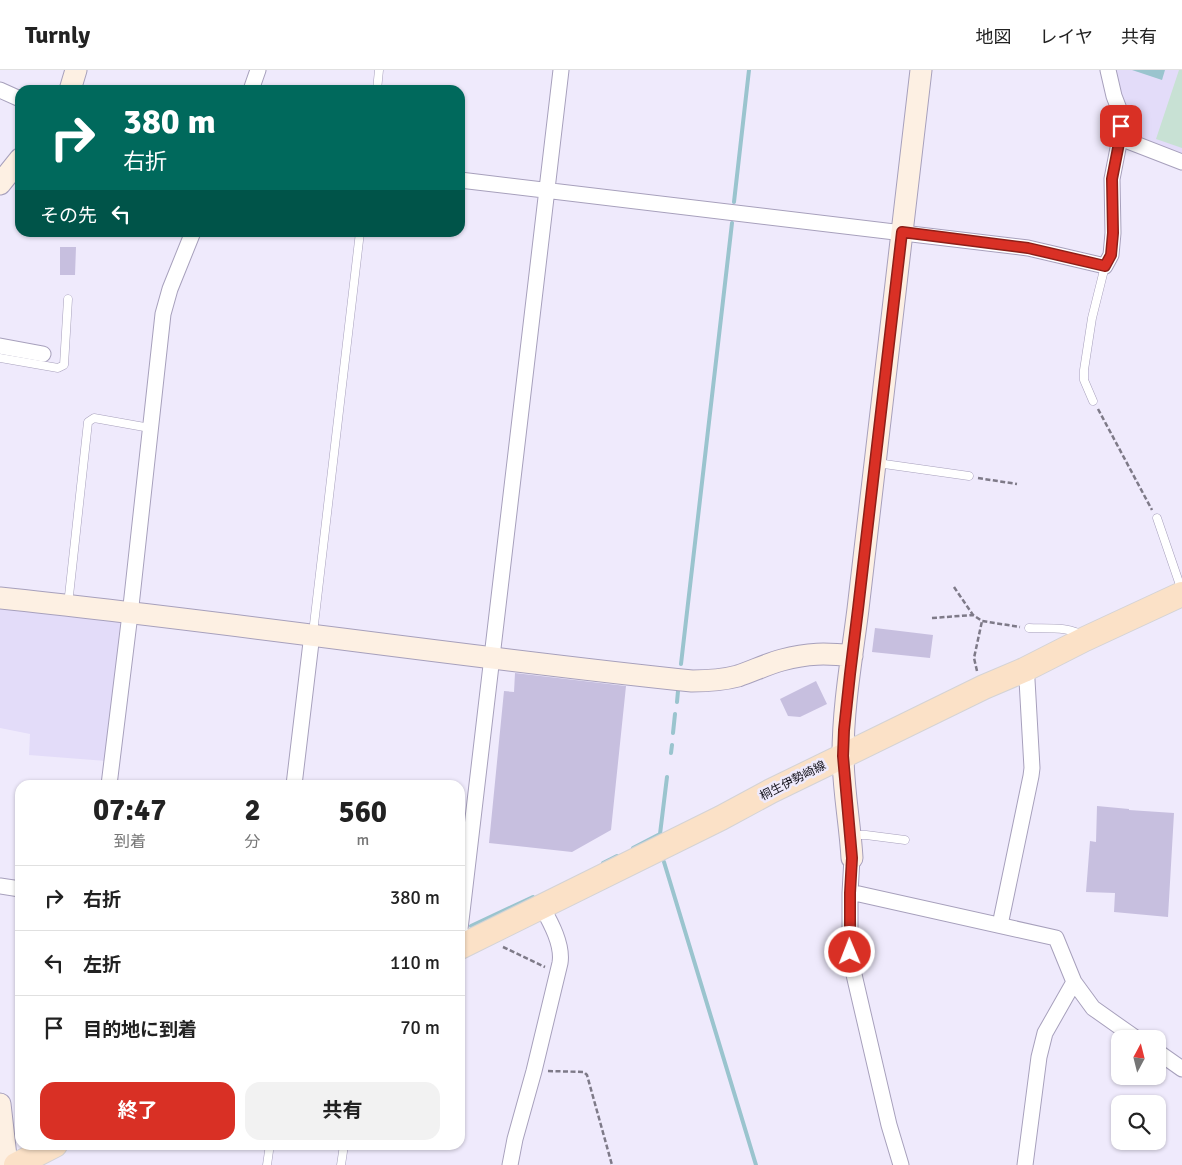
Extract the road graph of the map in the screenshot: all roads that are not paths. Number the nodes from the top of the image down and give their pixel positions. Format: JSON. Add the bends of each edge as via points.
{"nodes":[{"id":1,"x":76,"y":70,"type":"edge"},
{"id":2,"x":258,"y":70,"type":"edge"},
{"id":3,"x":379,"y":70,"type":"edge"},
{"id":4,"x":561,"y":70,"type":"edge"},
{"id":5,"x":921,"y":70,"type":"edge"},
{"id":6,"x":1108,"y":70,"type":"edge"},
{"id":7,"x":72,"y":85,"type":"edge"},
{"id":8,"x":253,"y":85,"type":"edge"},
{"id":9,"x":378,"y":85,"type":"edge"},
{"id":10,"x":0,"y":90,"type":"edge"},
{"id":11,"x":15,"y":97,"type":"edge"},
{"id":12,"x":1120,"y":138,"type":"junction"},
{"id":13,"x":1182,"y":162,"type":"edge"},
{"id":14,"x":15,"y":165,"type":"edge"},
{"id":15,"x":465,"y":181,"type":"edge"},
{"id":16,"x":0,"y":184,"type":"edge"},
{"id":17,"x":548,"y":190,"type":"junction"},
{"id":18,"x":902,"y":232,"type":"junction"},
{"id":19,"x":191,"y":237,"type":"edge"},
{"id":20,"x":359,"y":237,"type":"edge"},
{"id":21,"x":1105,"y":266,"type":"junction"},
{"id":22,"x":68,"y":299,"type":"dead end"},
{"id":23,"x":0,"y":346,"type":"edge"},
{"id":24,"x":43,"y":354,"type":"dead end"},
{"id":25,"x":0,"y":358,"type":"edge"},
{"id":26,"x":1093,"y":402,"type":"road end"},
{"id":27,"x":150,"y":428,"type":"junction"},
{"id":28,"x":875,"y":462,"type":"junction"},
{"id":29,"x":969,"y":476,"type":"road end"},
{"id":30,"x":1157,"y":518,"type":"road end"},
{"id":31,"x":1182,"y":592,"type":"edge"},
{"id":32,"x":0,"y":598,"type":"edge"},
{"id":33,"x":68,"y":605,"type":"junction"},
{"id":34,"x":130,"y":612,"type":"junction"},
{"id":35,"x":1029,"y":628,"type":"road end"},
{"id":36,"x":312,"y":634,"type":"junction"},
{"id":37,"x":1085,"y":639,"type":"junction"},
{"id":38,"x":852,"y":656,"type":"junction"},
{"id":39,"x":492,"y":657,"type":"junction"},
{"id":40,"x":1024,"y":670,"type":"junction"},
{"id":41,"x":843,"y":756,"type":"junction"},
{"id":42,"x":110,"y":780,"type":"edge"},
{"id":43,"x":295,"y":780,"type":"edge"},
{"id":44,"x":850,"y":835,"type":"junction"},
{"id":45,"x":905,"y":840,"type":"dead end"},
{"id":46,"x":852,"y":858,"type":"joint"},
{"id":47,"x":0,"y":886,"type":"edge"},
{"id":48,"x":465,"y":886,"type":"edge"},
{"id":49,"x":15,"y":888,"type":"edge"},
{"id":50,"x":850,"y":893,"type":"junction"},
{"id":51,"x":542,"y":907,"type":"junction"},
{"id":52,"x":1000,"y":925,"type":"junction"},
{"id":53,"x":465,"y":944,"type":"edge"},
{"id":54,"x":1074,"y":982,"type":"junction"},
{"id":55,"x":1125,"y":1030,"type":"edge"},
{"id":56,"x":1166,"y":1057,"type":"edge"},
{"id":57,"x":1182,"y":1068,"type":"edge"},
{"id":58,"x":0,"y":1104,"type":"edge"},
{"id":59,"x":45,"y":1150,"type":"edge"},
{"id":60,"x":344,"y":1150,"type":"edge"},
{"id":61,"x":269,"y":1151,"type":"dead end"},
{"id":62,"x":7,"y":1165,"type":"edge"},
{"id":63,"x":16,"y":1165,"type":"edge"},
{"id":64,"x":267,"y":1165,"type":"edge"},
{"id":65,"x":342,"y":1165,"type":"edge"},
{"id":66,"x":510,"y":1165,"type":"edge"},
{"id":67,"x":901,"y":1165,"type":"edge"},
{"id":68,"x":1025,"y":1165,"type":"edge"}],
"edges":[{"from":1,"to":7,"type":"street"},
{"from":2,"to":8,"type":"street"},
{"from":3,"to":9,"type":"lane"},
{"from":4,"to":17,"type":"street"},
{"from":5,"to":18,"type":"street"},
{"from":6,"to":12,"type":"street","via":[[1119,109]]},
{"from":10,"to":11,"type":"street"},
{"from":12,"to":13,"type":"street"},
{"from":12,"to":21,"type":"street","via":[[1112,179],[1111,255]]},
{"from":14,"to":16,"type":"street"},
{"from":15,"to":17,"type":"street"},
{"from":17,"to":18,"type":"street"},
{"from":17,"to":39,"type":"street"},
{"from":18,"to":21,"type":"street","via":[[1028,248]]},
{"from":18,"to":28,"type":"street"},
{"from":19,"to":27,"type":"street","via":[[163,314]]},
{"from":20,"to":36,"type":"lane"},
{"from":21,"to":26,"type":"lane","via":[[1084,370],[1084,380]]},
{"from":22,"to":25,"type":"lane","via":[[64,365],[58,368]]},
{"from":23,"to":24,"type":"street"},
{"from":27,"to":33,"type":"lane","via":[[94,418],[88,422]]},
{"from":27,"to":34,"type":"street"},
{"from":28,"to":29,"type":"lane"},
{"from":28,"to":38,"type":"street"},
{"from":30,"to":31,"type":"lane"},
{"from":31,"to":37,"type":"main road","name":"桐生伊勢崎線"},
{"from":32,"to":33,"type":"street"},
{"from":33,"to":34,"type":"street"},
{"from":34,"to":36,"type":"street"},
{"from":34,"to":42,"type":"street"},
{"from":35,"to":37,"type":"lane","via":[[1071,630]]},
{"from":36,"to":39,"type":"street"},
{"from":36,"to":43,"type":"street"},
{"from":37,"to":40,"type":"main road","name":"桐生伊勢崎線"},
{"from":38,"to":39,"type":"street","via":[[826,653],[799,656],[740,675],[708,681]]},
{"from":38,"to":41,"type":"street"},
{"from":39,"to":48,"type":"street"},
{"from":40,"to":41,"type":"main road","name":"桐生伊勢崎線"},
{"from":40,"to":52,"type":"street","via":[[1032,768]]},
{"from":41,"to":44,"type":"street"},
{"from":41,"to":51,"type":"main road","name":"桐生伊勢崎線"},
{"from":44,"to":45,"type":"lane"},
{"from":44,"to":46,"type":"street"},
{"from":46,"to":50,"type":"street"},
{"from":47,"to":49,"type":"street"},
{"from":50,"to":52,"type":"street"},
{"from":50,"to":67,"type":"street","via":[[852,966]]},
{"from":51,"to":53,"type":"main road","name":"桐生伊勢崎線"},
{"from":51,"to":66,"type":"street","via":[[562,954]]},
{"from":52,"to":54,"type":"street","via":[[1056,938]]},
{"from":54,"to":55,"type":"street","via":[[1093,1008]]},
{"from":54,"to":68,"type":"street","via":[[1045,1033]]},
{"from":56,"to":57,"type":"street"},
{"from":58,"to":62,"type":"street"},
{"from":59,"to":63,"type":"main road"},
{"from":60,"to":65,"type":"lane"},
{"from":61,"to":64,"type":"lane"}]}
